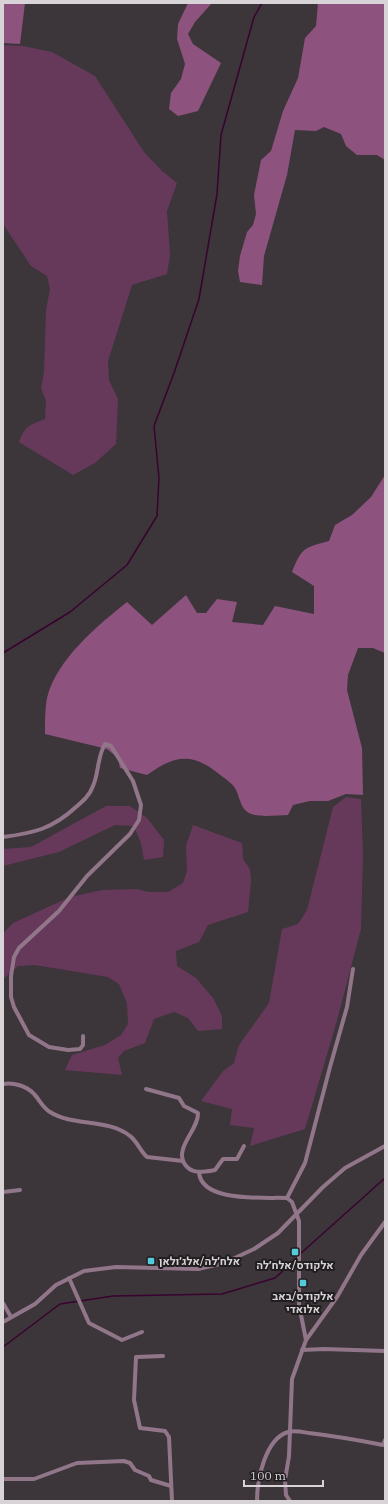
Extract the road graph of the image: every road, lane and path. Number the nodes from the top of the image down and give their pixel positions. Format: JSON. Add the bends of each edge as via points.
{"nodes":[{"id":1,"x":3,"y":837,"type":"edge"},
{"id":2,"x":353,"y":969,"type":"dead end"},
{"id":3,"x":83,"y":1036,"type":"dead end"},
{"id":4,"x":3,"y":1084,"type":"edge"},
{"id":5,"x":146,"y":1089,"type":"dead end"},
{"id":6,"x":244,"y":1146,"type":"dead end"},
{"id":7,"x":385,"y":1146,"type":"edge"},
{"id":8,"x":183,"y":1161,"type":"junction"},
{"id":9,"x":199,"y":1172,"type":"junction"},
{"id":10,"x":20,"y":1190,"type":"dead end"},
{"id":11,"x":3,"y":1192,"type":"edge"},
{"id":12,"x":287,"y":1198,"type":"junction"},
{"id":13,"x":298,"y":1213,"type":"junction"},
{"id":14,"x":385,"y":1222,"type":"edge"},
{"id":15,"x":69,"y":1278,"type":"junction"},
{"id":16,"x":3,"y":1303,"type":"edge"},
{"id":17,"x":11,"y":1317,"type":"junction"},
{"id":18,"x":3,"y":1322,"type":"edge"},
{"id":19,"x":142,"y":1332,"type":"dead end"},
{"id":20,"x":306,"y":1340,"type":"junction"},
{"id":21,"x":302,"y":1350,"type":"junction"},
{"id":22,"x":385,"y":1351,"type":"edge"},
{"id":23,"x":163,"y":1356,"type":"dead end"},
{"id":24,"x":289,"y":1431,"type":"junction"},
{"id":25,"x":385,"y":1440,"type":"edge"},
{"id":26,"x":3,"y":1479,"type":"edge"},
{"id":27,"x":171,"y":1486,"type":"junction"},
{"id":28,"x":172,"y":1501,"type":"edge"},
{"id":29,"x":257,"y":1501,"type":"edge"},
{"id":30,"x":290,"y":1501,"type":"edge"}],
"edges":[{"from":1,"to":3,"type":"street","via":[[44,829],[62,820],[84,801],[94,784],[101,750],[105,744],[111,746],[136,786],[141,805],[136,826],[87,876],[59,911],[19,948],[12,966],[11,997],[29,1035],[48,1047],[68,1050],[80,1049]]},
{"from":2,"to":12,"type":"street","via":[[347,1007],[305,1163]]},
{"from":4,"to":8,"type":"street","via":[[16,1084],[30,1090],[43,1107],[59,1117],[103,1126],[129,1135],[147,1157]]},
{"from":5,"to":8,"type":"street","via":[[179,1098],[184,1106],[198,1113],[183,1150]]},
{"from":6,"to":9,"type":"street","via":[[237,1159],[223,1159],[215,1170]]},
{"from":7,"to":13,"type":"street","via":[[345,1168]]},
{"from":8,"to":9,"type":"street","via":[[191,1171]]},
{"from":9,"to":12,"type":"street","via":[[200,1180],[206,1188],[218,1193]]},
{"from":10,"to":11,"type":"street"},
{"from":12,"to":13,"type":"street"},
{"from":13,"to":15,"type":"street","via":[[278,1233],[254,1249],[224,1263],[198,1269],[116,1267],[84,1271]]},
{"from":13,"to":20,"type":"street","via":[[299,1305]]},
{"from":14,"to":20,"type":"street"},
{"from":15,"to":17,"type":"street","via":[[56,1285],[35,1304]]},
{"from":15,"to":19,"type":"street","via":[[89,1323],[122,1340]]},
{"from":16,"to":17,"type":"street"},
{"from":17,"to":18,"type":"street"},
{"from":20,"to":21,"type":"street"},
{"from":21,"to":22,"type":"street"},
{"from":21,"to":24,"type":"street","via":[[292,1379]]},
{"from":23,"to":27,"type":"street","via":[[136,1357],[134,1400],[140,1428],[165,1431],[169,1437]]},
{"from":24,"to":25,"type":"street","via":[[350,1438],[383,1445]]},
{"from":24,"to":29,"type":"street","via":[[279,1436],[271,1446],[258,1478]]},
{"from":24,"to":30,"type":"street","via":[[289,1456],[285,1480],[286,1495]]},
{"from":26,"to":27,"type":"street","via":[[34,1479],[77,1463],[124,1461],[130,1462],[134,1470],[149,1476],[150,1480]]},
{"from":27,"to":28,"type":"street"}]}
